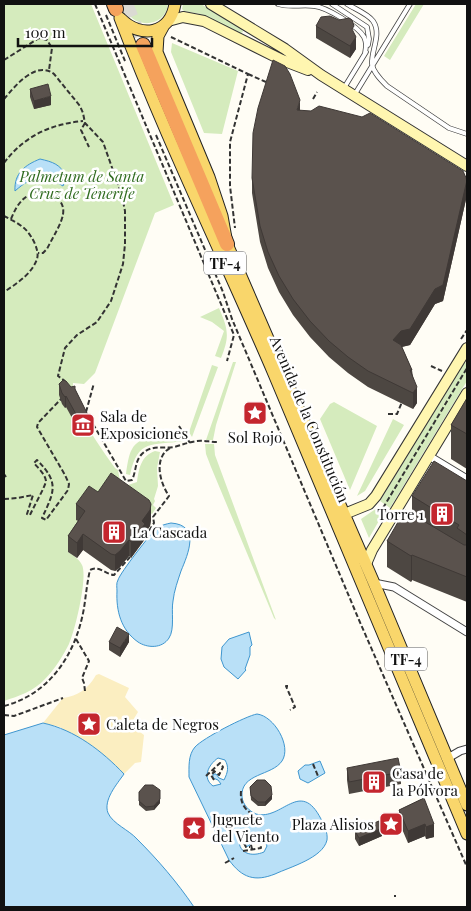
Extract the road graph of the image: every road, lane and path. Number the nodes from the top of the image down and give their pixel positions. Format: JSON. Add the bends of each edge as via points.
{"nodes":[{"id":1,"x":95,"y":4,"type":"edge"},
{"id":2,"x":175,"y":4,"type":"edge"},
{"id":3,"x":212,"y":4,"type":"edge"},
{"id":4,"x":278,"y":4,"type":"edge"},
{"id":5,"x":324,"y":4,"type":"edge"},
{"id":6,"x":332,"y":4,"type":"edge"},
{"id":7,"x":347,"y":4,"type":"edge"},
{"id":8,"x":410,"y":4,"type":"edge"},
{"id":9,"x":315,"y":5,"type":"edge"},
{"id":10,"x":116,"y":9,"type":"edge"},
{"id":11,"x":166,"y":23,"type":"junction"},
{"id":12,"x":171,"y":37,"type":"dead end"},
{"id":13,"x":143,"y":45,"type":"tunnel mouth"},
{"id":14,"x":365,"y":53,"type":"junction"},
{"id":15,"x":4,"y":60,"type":"edge"},
{"id":16,"x":372,"y":66,"type":"junction"},
{"id":17,"x":49,"y":70,"type":"junction"},
{"id":18,"x":248,"y":74,"type":"junction"},
{"id":19,"x":321,"y":75,"type":"junction"},
{"id":20,"x":269,"y":84,"type":"edge"},
{"id":21,"x":343,"y":89,"type":"junction"},
{"id":22,"x":317,"y":92,"type":"dead end"},
{"id":23,"x":354,"y":96,"type":"junction"},
{"id":24,"x":4,"y":98,"type":"edge"},
{"id":25,"x":313,"y":99,"type":"dead end"},
{"id":26,"x":84,"y":122,"type":"junction"},
{"id":27,"x":467,"y":134,"type":"edge"},
{"id":28,"x":89,"y":147,"type":"dead end"},
{"id":29,"x":4,"y":163,"type":"edge"},
{"id":30,"x":467,"y":166,"type":"edge"},
{"id":31,"x":4,"y":216,"type":"edge"},
{"id":32,"x":11,"y":219,"type":"junction"},
{"id":33,"x":235,"y":228,"type":"dead end"},
{"id":34,"x":227,"y":244,"type":"junction"},
{"id":35,"x":38,"y":254,"type":"junction"},
{"id":36,"x":4,"y":292,"type":"edge"},
{"id":37,"x":223,"y":292,"type":"dead end"},
{"id":38,"x":467,"y":330,"type":"edge"},
{"id":39,"x":465,"y":350,"type":"edge"},
{"id":40,"x":227,"y":361,"type":"dead end"},
{"id":41,"x":431,"y":366,"type":"dead end"},
{"id":42,"x":467,"y":368,"type":"edge"},
{"id":43,"x":442,"y":371,"type":"dead end"},
{"id":44,"x":94,"y":383,"type":"dead end"},
{"id":45,"x":70,"y":386,"type":"edge"},
{"id":46,"x":467,"y":393,"type":"edge"},
{"id":47,"x":62,"y":397,"type":"edge"},
{"id":48,"x":407,"y":404,"type":"dead end"},
{"id":49,"x":86,"y":412,"type":"junction"},
{"id":50,"x":388,"y":414,"type":"dead end"},
{"id":51,"x":88,"y":415,"type":"edge"},
{"id":52,"x":83,"y":416,"type":"edge"},
{"id":53,"x":91,"y":422,"type":"edge"},
{"id":54,"x":179,"y":426,"type":"dead end"},
{"id":55,"x":217,"y":442,"type":"dead end"},
{"id":56,"x":190,"y":443,"type":"junction"},
{"id":57,"x":172,"y":447,"type":"junction"},
{"id":58,"x":429,"y":456,"type":"junction"},
{"id":59,"x":4,"y":474,"type":"edge"},
{"id":60,"x":6,"y":477,"type":"dead end"},
{"id":61,"x":467,"y":479,"type":"edge"},
{"id":62,"x":4,"y":499,"type":"edge"},
{"id":63,"x":388,"y":511,"type":"dead end"},
{"id":64,"x":339,"y":516,"type":"junction"},
{"id":65,"x":144,"y":538,"type":"dead end"},
{"id":66,"x":130,"y":557,"type":"dead end"},
{"id":67,"x":366,"y":564,"type":"junction"},
{"id":68,"x":374,"y":583,"type":"junction"},
{"id":69,"x":467,"y":632,"type":"edge"},
{"id":70,"x":76,"y":639,"type":"junction"},
{"id":71,"x":288,"y":686,"type":"dead end"},
{"id":72,"x":85,"y":691,"type":"dead end"},
{"id":73,"x":62,"y":698,"type":"dead end"},
{"id":74,"x":4,"y":706,"type":"edge"},
{"id":75,"x":290,"y":710,"type":"dead end"},
{"id":76,"x":4,"y":715,"type":"edge"},
{"id":77,"x":467,"y":749,"type":"edge"},
{"id":78,"x":448,"y":758,"type":"junction"},
{"id":79,"x":313,"y":764,"type":"dead end"},
{"id":80,"x":206,"y":776,"type":"dead end"},
{"id":81,"x":318,"y":776,"type":"dead end"},
{"id":82,"x":214,"y":780,"type":"dead end"},
{"id":83,"x":241,"y":791,"type":"dead end"},
{"id":84,"x":467,"y":804,"type":"edge"},
{"id":85,"x":254,"y":815,"type":"dead end"},
{"id":86,"x":467,"y":834,"type":"edge"},
{"id":87,"x":244,"y":843,"type":"dead end"},
{"id":88,"x":242,"y":851,"type":"dead end"},
{"id":89,"x":234,"y":858,"type":"dead end"},
{"id":90,"x":225,"y":863,"type":"dead end"},
{"id":91,"x":467,"y":867,"type":"edge"}],
"edges":[{"from":1,"to":40,"type":"path","via":[[234,335]]},
{"from":2,"to":11,"type":"main road"},
{"from":3,"to":19,"type":"main road"},
{"from":4,"to":9,"type":"lane"},
{"from":5,"to":9,"type":"lane"},
{"from":6,"to":14,"type":"lane","via":[[366,27],[369,38]]},
{"from":7,"to":16,"type":"lane","via":[[372,20],[376,27]]},
{"from":8,"to":16,"type":"lane"},
{"from":9,"to":14,"type":"lane","via":[[357,29],[365,39]]},
{"from":10,"to":11,"type":"main road","via":[[128,26],[140,31],[152,31]]},
{"from":10,"to":64,"type":"main road","name":"Avenida de la Constitución","number":"TF-4","via":[[193,194]]},
{"from":11,"to":19,"type":"main road","via":[[183,17],[204,22]]},
{"from":11,"to":34,"type":"main road","via":[[158,36],[157,52],[209,177]]},
{"from":12,"to":18,"type":"path"},
{"from":13,"to":34,"type":"highway","name":"Avenida de la Constitución","number":"TF-4"},
{"from":14,"to":21,"type":"lane"},
{"from":15,"to":17,"type":"path","via":[[39,38],[47,40],[52,48]]},
{"from":16,"to":23,"type":"lane"},
{"from":16,"to":27,"type":"lane","via":[[387,86],[450,128]]},
{"from":17,"to":24,"type":"path","via":[[30,74]]},
{"from":17,"to":26,"type":"path","via":[[80,106]]},
{"from":18,"to":20,"type":"path"},
{"from":18,"to":33,"type":"path","via":[[230,142],[230,186]]},
{"from":19,"to":21,"type":"main road"},
{"from":21,"to":23,"type":"main road"},
{"from":22,"to":25,"type":"path"},
{"from":23,"to":30,"type":"main road"},
{"from":26,"to":28,"type":"path","via":[[81,130]]},
{"from":26,"to":29,"type":"path","via":[[41,131],[16,148]]},
{"from":26,"to":45,"type":"path","via":[[103,142],[106,150],[125,211],[125,244],[123,264],[108,308],[97,322],[77,335],[65,348],[58,376]]},
{"from":31,"to":32,"type":"path"},
{"from":32,"to":35,"type":"path","via":[[25,228]]},
{"from":32,"to":35,"type":"path","via":[[17,205],[30,194],[42,190],[58,198],[64,206],[64,214],[48,249]]},
{"from":34,"to":64,"type":"main road","name":"Avenida de la Constitución","number":"TF-4"},
{"from":35,"to":36,"type":"path","via":[[30,271]]},
{"from":37,"to":91,"type":"path","via":[[359,620]]},
{"from":38,"to":39,"type":"path"},
{"from":39,"to":64,"type":"main road","via":[[376,496],[369,504]]},
{"from":41,"to":43,"type":"path"},
{"from":42,"to":63,"type":"path","via":[[382,507]]},
{"from":44,"to":49,"type":"path"},
{"from":46,"to":58,"type":"main road"},
{"from":47,"to":62,"type":"path","via":[[37,427],[65,474],[68,490],[46,520],[42,518],[52,491],[52,481],[48,471],[37,460],[34,464],[46,481],[30,515],[27,514],[33,494]]},
{"from":48,"to":50,"type":"path","via":[[400,401],[397,414]]},
{"from":49,"to":51,"type":"path"},
{"from":49,"to":52,"type":"path"},
{"from":53,"to":57,"type":"path","via":[[126,481],[132,480],[140,456],[146,450]]},
{"from":54,"to":56,"type":"path"},
{"from":55,"to":56,"type":"path"},
{"from":56,"to":57,"type":"path"},
{"from":57,"to":65,"type":"path","via":[[162,457],[160,474],[169,496],[157,511],[154,523]]},
{"from":58,"to":61,"type":"street"},
{"from":58,"to":67,"type":"main road"},
{"from":59,"to":60,"type":"path"},
{"from":64,"to":67,"type":"main road","name":"Avenida de la Constitución","number":"TF-4"},
{"from":64,"to":86,"type":"main road","name":"Avenida de la Constitución","number":"TF-4"},
{"from":66,"to":70,"type":"path","via":[[114,575],[98,568],[90,570]]},
{"from":67,"to":68,"type":"main road","name":"Avenida de la Constitución","number":"TF-4"},
{"from":68,"to":69,"type":"street","via":[[394,587]]},
{"from":68,"to":78,"type":"main road","name":"Avenida de la Constitución","number":"TF-4"},
{"from":70,"to":72,"type":"path","via":[[89,661],[82,678]]},
{"from":70,"to":74,"type":"path","via":[[54,676],[28,697]]},
{"from":71,"to":75,"type":"path","via":[[295,707]]},
{"from":73,"to":76,"type":"path","via":[[14,716]]},
{"from":77,"to":78,"type":"street"},
{"from":78,"to":84,"type":"main road","name":"Avenida de la Constitución","number":"TF-4"},
{"from":79,"to":81,"type":"path"},
{"from":80,"to":82,"type":"path","via":[[214,771]]},
{"from":83,"to":85,"type":"path","via":[[242,804]]},
{"from":87,"to":88,"type":"path","via":[[251,848]]},
{"from":89,"to":90,"type":"path"}]}
